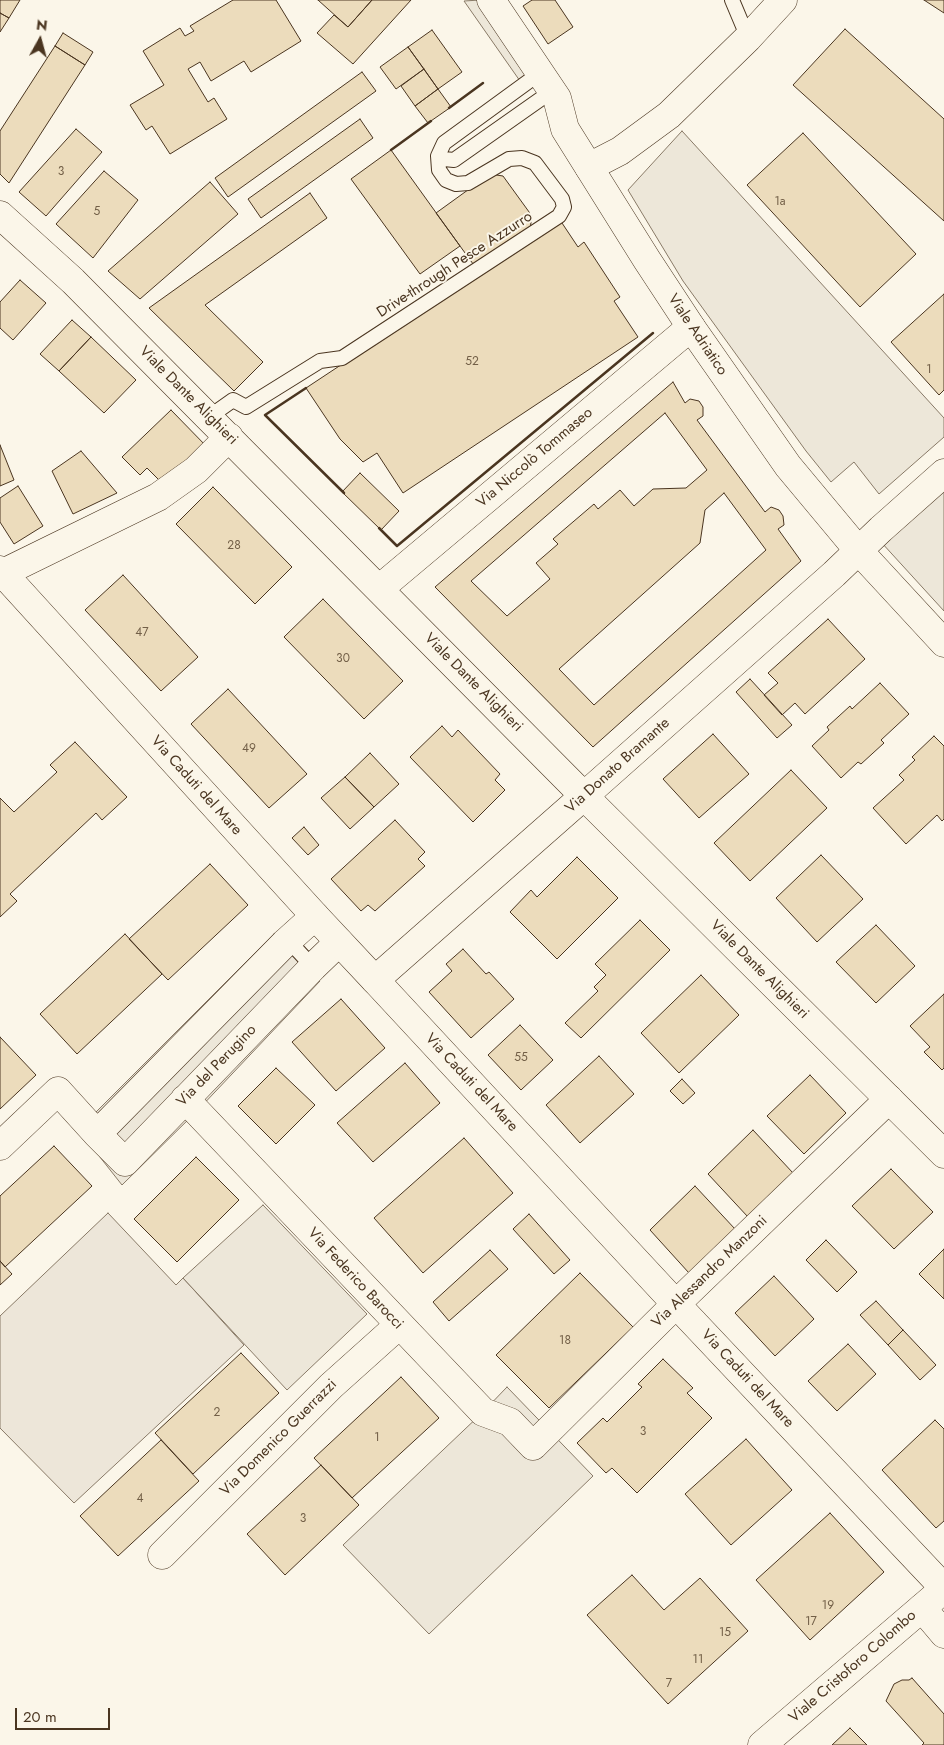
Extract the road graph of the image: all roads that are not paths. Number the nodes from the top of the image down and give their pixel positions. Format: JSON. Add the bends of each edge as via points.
{"nodes":[{"id":1,"x":491,"y":0,"type":"edge"},
{"id":2,"x":732,"y":0,"type":"edge"},
{"id":3,"x":783,"y":0,"type":"edge"},
{"id":4,"x":748,"y":38,"type":"junction"},
{"id":5,"x":546,"y":82,"type":"junction"},
{"id":6,"x":438,"y":156,"type":"junction"},
{"id":7,"x":589,"y":167,"type":"junction"},
{"id":8,"x":0,"y":214,"type":"edge"},
{"id":9,"x":691,"y":327,"type":"junction"},
{"id":10,"x":209,"y":417,"type":"junction"},
{"id":11,"x":229,"y":437,"type":"junction"},
{"id":12,"x":944,"y":473,"type":"edge"},
{"id":13,"x":858,"y":550,"type":"junction"},
{"id":14,"x":2,"y":572,"type":"edge"},
{"id":15,"x":379,"y":588,"type":"junction"},
{"id":16,"x":944,"y":643,"type":"edge"},
{"id":17,"x":584,"y":796,"type":"junction"},
{"id":18,"x":315,"y":916,"type":"junction"},
{"id":19,"x":288,"y":940,"type":"junction"},
{"id":20,"x":339,"y":942,"type":"junction"},
{"id":21,"x":313,"y":967,"type":"junction"},
{"id":22,"x":375,"y":980,"type":"junction"},
{"id":23,"x":185,"y":1099,"type":"junction"},
{"id":24,"x":889,"y":1099,"type":"junction"},
{"id":25,"x":97,"y":1134,"type":"junction"},
{"id":26,"x":0,"y":1146,"type":"edge"},
{"id":27,"x":944,"y":1154,"type":"edge"},
{"id":28,"x":676,"y":1304,"type":"junction"},
{"id":29,"x":399,"y":1325,"type":"junction"},
{"id":30,"x":533,"y":1446,"type":"joint"},
{"id":31,"x":162,"y":1555,"type":"dead end"},
{"id":32,"x":944,"y":1589,"type":"edge"},
{"id":33,"x":922,"y":1608,"type":"junction"},
{"id":34,"x":944,"y":1634,"type":"edge"},
{"id":35,"x":762,"y":1745,"type":"edge"}],
"edges":[{"from":1,"to":5,"type":"street","name":"Viale Adriatico"},
{"from":2,"to":4,"type":"lane"},
{"from":3,"to":4,"type":"street"},
{"from":4,"to":7,"type":"street","via":[[669,115],[620,151]]},
{"from":5,"to":6,"type":"lane","via":[[444,143]]},
{"from":5,"to":6,"type":"lane","via":[[454,160]]},
{"from":5,"to":7,"type":"street","name":"Viale Adriatico","via":[[556,98],[565,129]]},
{"from":6,"to":10,"type":"lane","name":"Drive-through Pesce Azzurro","via":[[439,170],[446,180],[456,184],[468,183],[509,159],[522,158],[535,164],[562,199],[564,207],[559,216],[342,358],[320,361],[246,407],[233,400]]},
{"from":7,"to":9,"type":"street","name":"Viale Adriatico"},
{"from":8,"to":10,"type":"street","name":"Viale Dante Alighieri","via":[[74,281]]},
{"from":9,"to":13,"type":"street","name":"Viale Adriatico","via":[[788,466]]},
{"from":9,"to":15,"type":"street","name":"Via Niccolò Tommaseo"},
{"from":10,"to":11,"type":"street","name":"Viale Dante Alighieri"},
{"from":11,"to":14,"type":"street","name":"Via Caduti del Mare","via":[[196,470],[158,497]]},
{"from":11,"to":15,"type":"street","name":"Viale Dante Alighieri"},
{"from":12,"to":13,"type":"street","name":"Via Donato Bramante"},
{"from":13,"to":16,"type":"street","name":"Viale Adriatico"},
{"from":13,"to":17,"type":"street","name":"Via Donato Bramante"},
{"from":14,"to":18,"type":"street","name":"Via Caduti del Mare"},
{"from":15,"to":17,"type":"street","name":"Viale Dante Alighieri"},
{"from":17,"to":22,"type":"street","name":"Via Donato Bramante"},
{"from":17,"to":24,"type":"street","name":"Viale Dante Alighieri"},
{"from":18,"to":19,"type":"street"},
{"from":18,"to":20,"type":"street","name":"Via Caduti del Mare"},
{"from":19,"to":21,"type":"lane"},
{"from":19,"to":25,"type":"street"},
{"from":20,"to":21,"type":"street","name":"Via del Perugino"},
{"from":20,"to":22,"type":"street","name":"Via Caduti del Mare"},
{"from":21,"to":23,"type":"street","name":"Via del Perugino"},
{"from":22,"to":28,"type":"street","name":"Via Caduti del Mare"},
{"from":23,"to":25,"type":"street","name":"Via del Perugino","via":[[125,1162]]},
{"from":23,"to":29,"type":"street","name":"Via Federico Barocci"},
{"from":24,"to":27,"type":"street","name":"Viale Dante Alighieri"},
{"from":24,"to":28,"type":"street","name":"Via Alessandro Manzoni"},
{"from":25,"to":26,"type":"street","name":"Via del Perugino","via":[[58,1091]]},
{"from":28,"to":30,"type":"street","name":"Via Alessandro Manzoni"},
{"from":28,"to":32,"type":"street","name":"Via Caduti del Mare"},
{"from":29,"to":30,"type":"street","name":"Via Federico Barocci","via":[[483,1412],[510,1422]]},
{"from":29,"to":31,"type":"street","name":"Via Domenico Guerrazzi","via":[[331,1386]]},
{"from":32,"to":33,"type":"street","name":"Viale Cristoforo Colombo"},
{"from":33,"to":34,"type":"street"},
{"from":33,"to":35,"type":"street","name":"Viale Cristoforo Colombo"}]}
